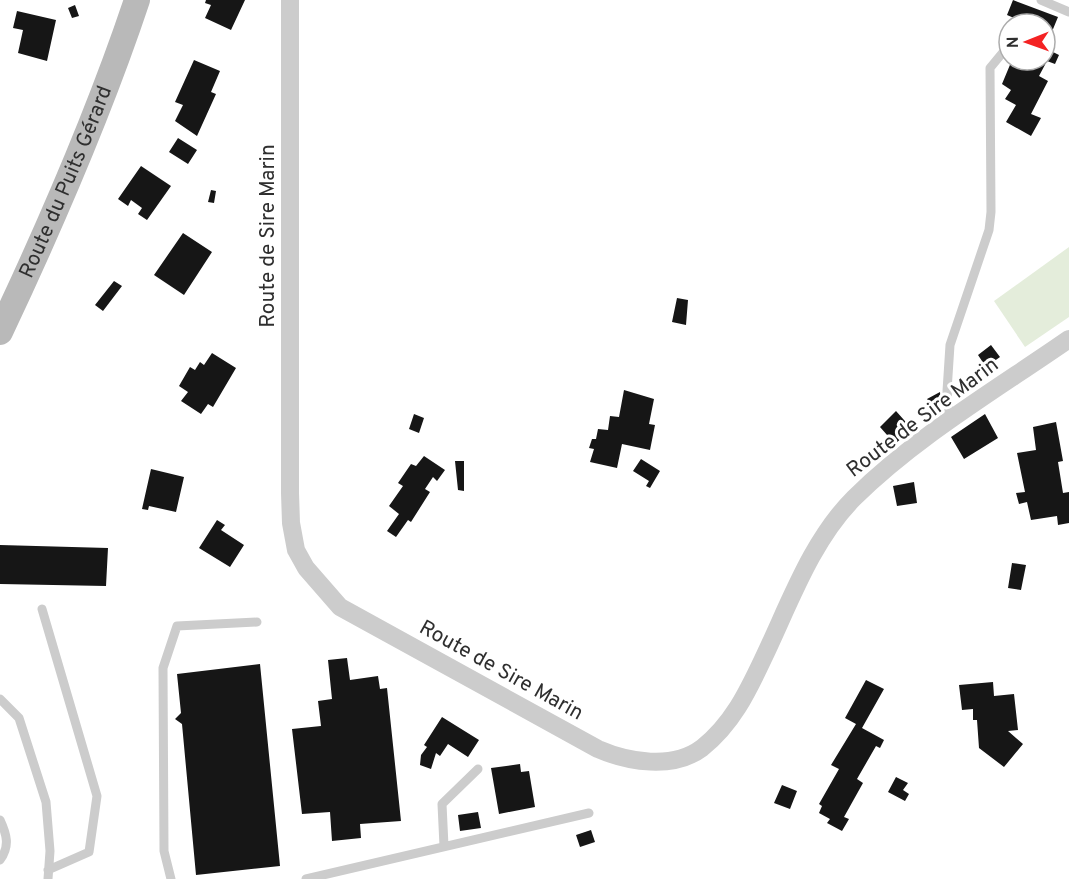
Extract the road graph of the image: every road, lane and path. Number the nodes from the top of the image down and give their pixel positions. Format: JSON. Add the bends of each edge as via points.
{"nodes":[{"id":1,"x":137,"y":0,"type":"edge"},
{"id":2,"x":151,"y":0,"type":"edge"},
{"id":3,"x":290,"y":0,"type":"edge"},
{"id":4,"x":1041,"y":0,"type":"edge"},
{"id":5,"x":1069,"y":12,"type":"edge"},
{"id":6,"x":997,"y":60,"type":"edge"},
{"id":7,"x":115,"y":64,"type":"junction"},
{"id":8,"x":0,"y":332,"type":"edge"},
{"id":9,"x":1069,"y":339,"type":"edge"},
{"id":10,"x":950,"y":422,"type":"junction"},
{"id":11,"x":42,"y":609,"type":"dead end"},
{"id":12,"x":257,"y":622,"type":"dead end"},
{"id":13,"x":0,"y":699,"type":"edge"},
{"id":14,"x":478,"y":769,"type":"dead end"},
{"id":15,"x":588,"y":813,"type":"dead end"},
{"id":16,"x":0,"y":820,"type":"edge"},
{"id":17,"x":444,"y":846,"type":"junction"},
{"id":18,"x":0,"y":860,"type":"edge"},
{"id":19,"x":48,"y":875,"type":"edge"},
{"id":20,"x":171,"y":879,"type":"edge"},
{"id":21,"x":306,"y":879,"type":"edge"}],
"edges":[{"from":1,"to":7,"type":"main road","name":"Route du Puits Gérard"},
{"from":2,"to":7,"type":"main road","name":"Route du Puits Gérard"},
{"from":3,"to":10,"type":"street","name":"Route de Sire Marin","via":[[291,523],[296,550],[306,568],[340,607],[607,753],[633,760],[686,756],[701,749],[741,705],[809,562],[836,519],[888,468]]},
{"from":4,"to":5,"type":"lane"},
{"from":6,"to":10,"type":"lane","via":[[990,68],[992,212],[950,345]]},
{"from":7,"to":8,"type":"main road","name":"Route du Puits Gérard","via":[[50,225]]},
{"from":9,"to":10,"type":"street","name":"Route de Sire Marin"},
{"from":11,"to":19,"type":"lane","via":[[97,796],[89,852]]},
{"from":12,"to":20,"type":"lane","via":[[177,626],[163,668],[164,851]]},
{"from":13,"to":19,"type":"lane","via":[[19,718],[36,762],[46,802]]},
{"from":14,"to":17,"type":"lane","via":[[442,804]]},
{"from":15,"to":17,"type":"lane"},
{"from":16,"to":18,"type":"lane","via":[[7,833],[7,850]]},
{"from":17,"to":21,"type":"lane"}]}
